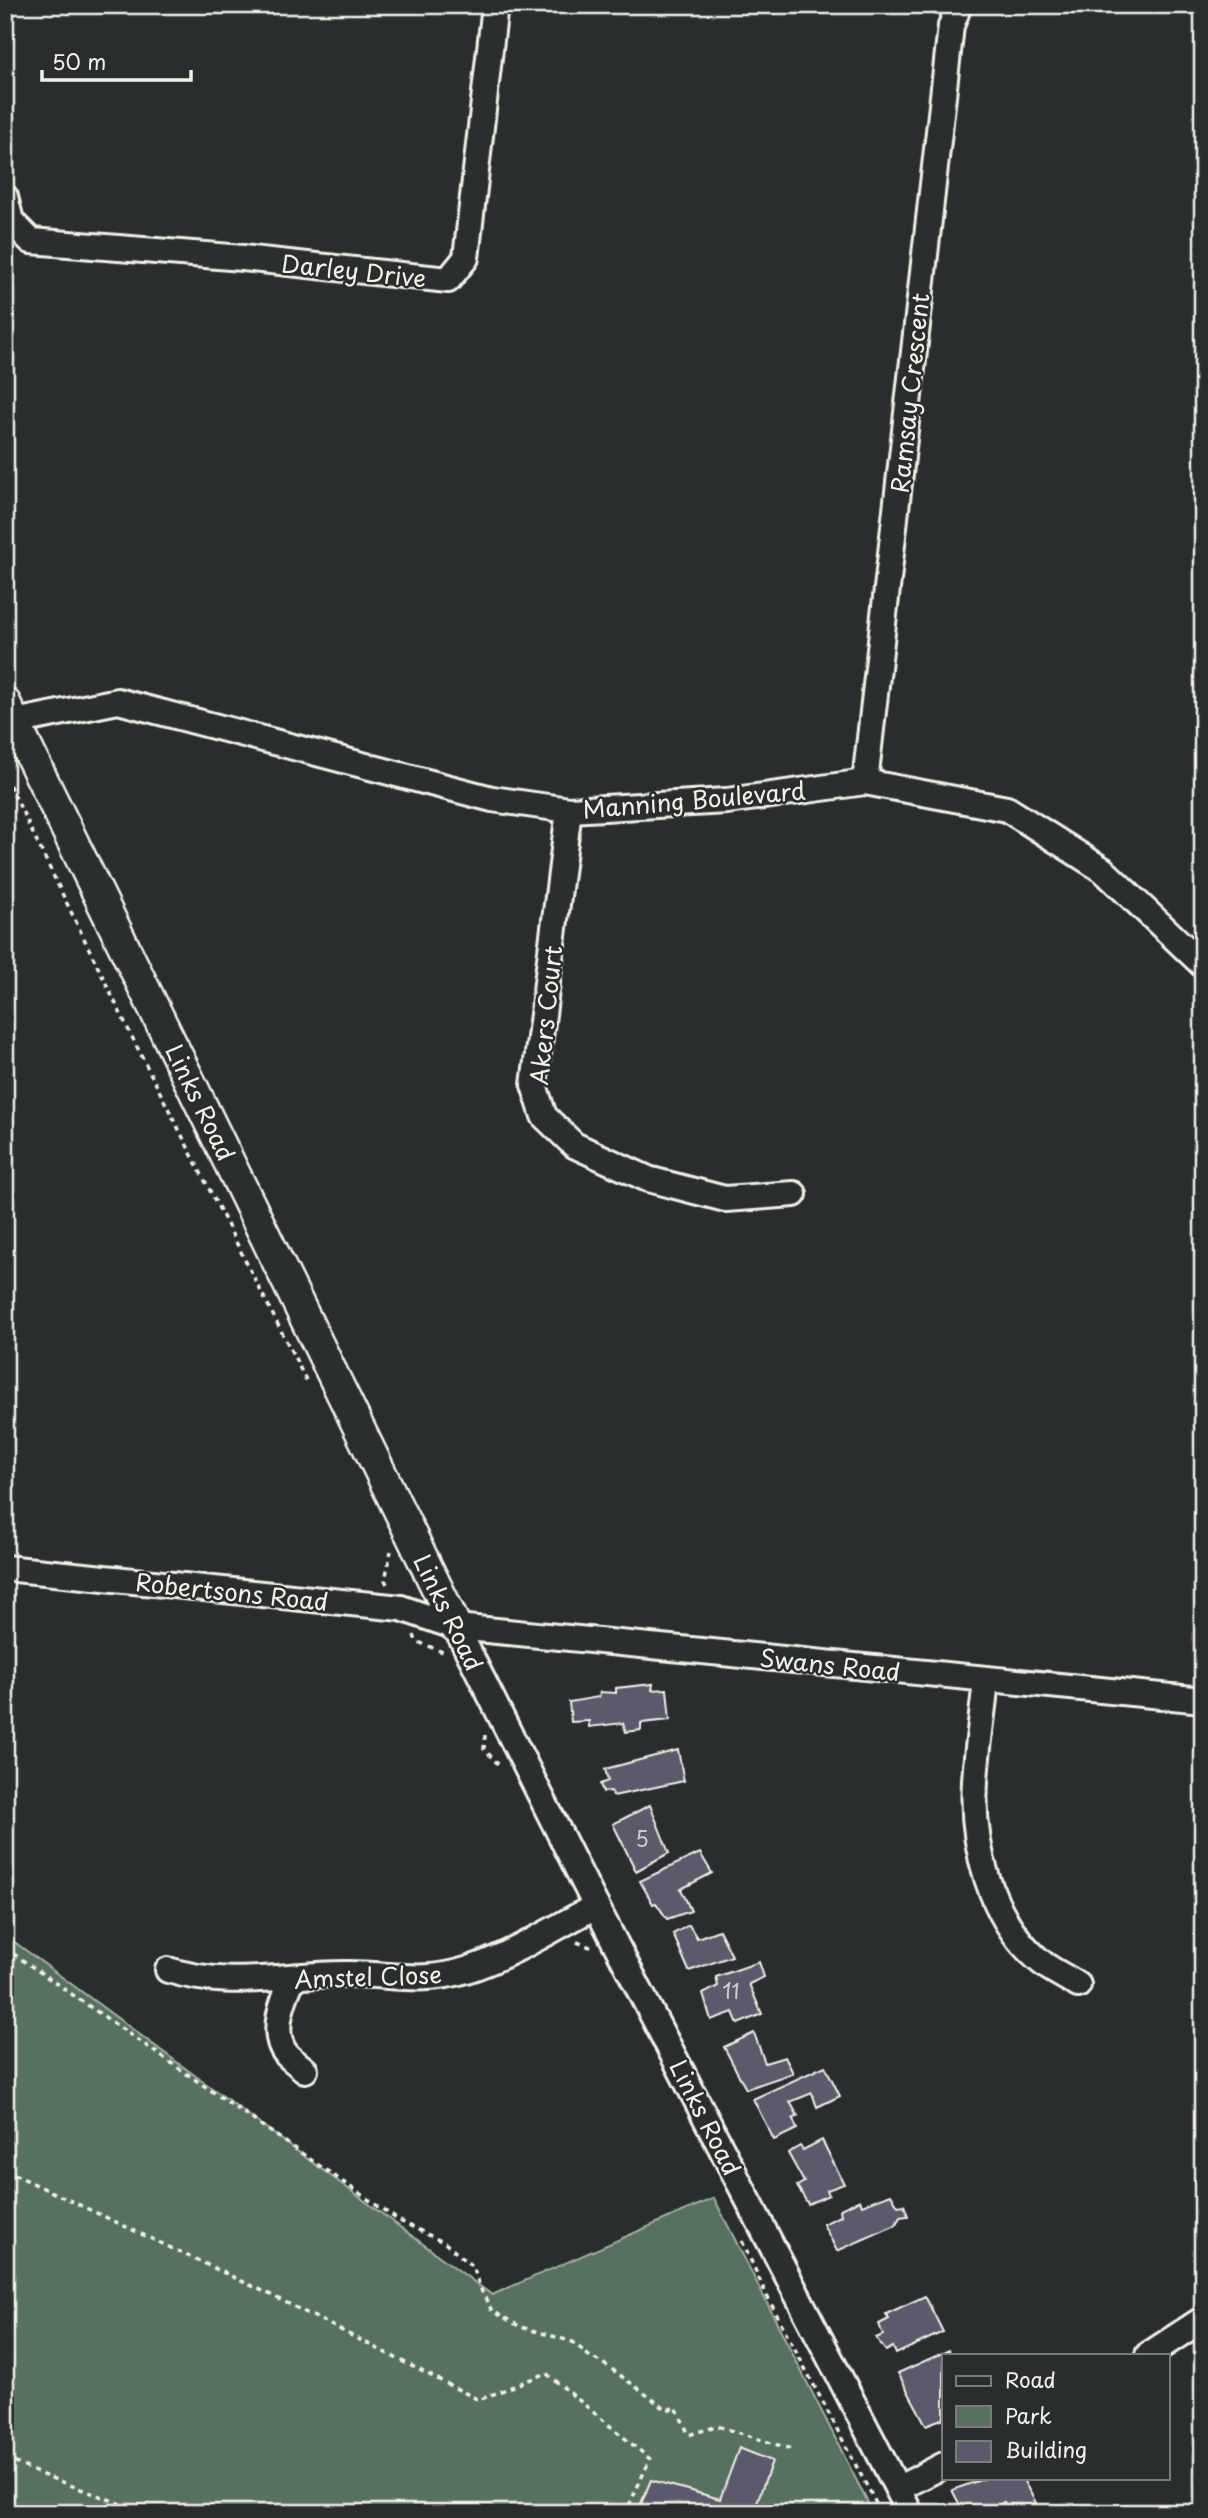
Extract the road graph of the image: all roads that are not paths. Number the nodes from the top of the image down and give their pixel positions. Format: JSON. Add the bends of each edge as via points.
{"nodes":[{"id":1,"x":495,"y":5,"type":"edge"},
{"id":2,"x":959,"y":5,"type":"edge"},
{"id":3,"x":5,"y":197,"type":"edge"},
{"id":4,"x":10,"y":713,"type":"edge"},
{"id":5,"x":865,"y":782,"type":"junction"},
{"id":6,"x":569,"y":810,"type":"junction"},
{"id":7,"x":1203,"y":965,"type":"edge"},
{"id":8,"x":794,"y":1194,"type":"dead end"},
{"id":9,"x":5,"y":1568,"type":"edge"},
{"id":10,"x":456,"y":1627,"type":"junction"},
{"id":11,"x":986,"y":1679,"type":"junction"},
{"id":12,"x":1203,"y":1700,"type":"edge"},
{"id":13,"x":596,"y":1906,"type":"junction"},
{"id":14,"x":168,"y":1970,"type":"dead end"},
{"id":15,"x":293,"y":1978,"type":"junction"},
{"id":16,"x":1077,"y":1985,"type":"dead end"},
{"id":17,"x":305,"y":2070,"type":"dead end"},
{"id":18,"x":1201,"y":2323,"type":"edge"},
{"id":19,"x":1150,"y":2354,"type":"edge"},
{"id":20,"x":942,"y":2466,"type":"edge"},
{"id":21,"x":898,"y":2489,"type":"junction"},
{"id":22,"x":910,"y":2513,"type":"edge"}],
"edges":[{"from":1,"to":3,"type":"street","name":"Darley Drive","via":[[466,258],[447,280],[243,257],[31,241],[11,221]]},
{"from":2,"to":5,"type":"street","name":"Ramsay Crescent","via":[[951,26]]},
{"from":4,"to":6,"type":"street","name":"Manning Boulevard","via":[[118,701],[492,799]]},
{"from":4,"to":10,"type":"street","name":"Links Road"},
{"from":5,"to":6,"type":"street","name":"Manning Boulevard","via":[[727,801]]},
{"from":5,"to":7,"type":"street","name":"Manning Boulevard","via":[[1006,809],[1103,870]]},
{"from":6,"to":8,"type":"street","name":"Akers Court","via":[[534,1085],[544,1116],[574,1145],[648,1179],[724,1199]]},
{"from":9,"to":10,"type":"street","name":"Robertsons Road","via":[[401,1608]]},
{"from":10,"to":11,"type":"street","name":"Swans Road"},
{"from":10,"to":13,"type":"street","name":"Links Road"},
{"from":11,"to":12,"type":"street","name":"Swans Road"},
{"from":11,"to":16,"type":"street","via":[[975,1782],[977,1831],[988,1883],[1009,1926],[1041,1962]]},
{"from":13,"to":15,"type":"street","name":"Amstel Close","via":[[466,1970],[403,1979],[349,1973]]},
{"from":13,"to":21,"type":"street","name":"Links Road"},
{"from":14,"to":15,"type":"street","name":"Amstel Close","via":[[194,1978]]},
{"from":15,"to":17,"type":"street","via":[[284,1996],[279,2034],[285,2053]]},
{"from":18,"to":19,"type":"street"},
{"from":20,"to":21,"type":"street"},
{"from":21,"to":22,"type":"street","name":"Links Road"}]}
